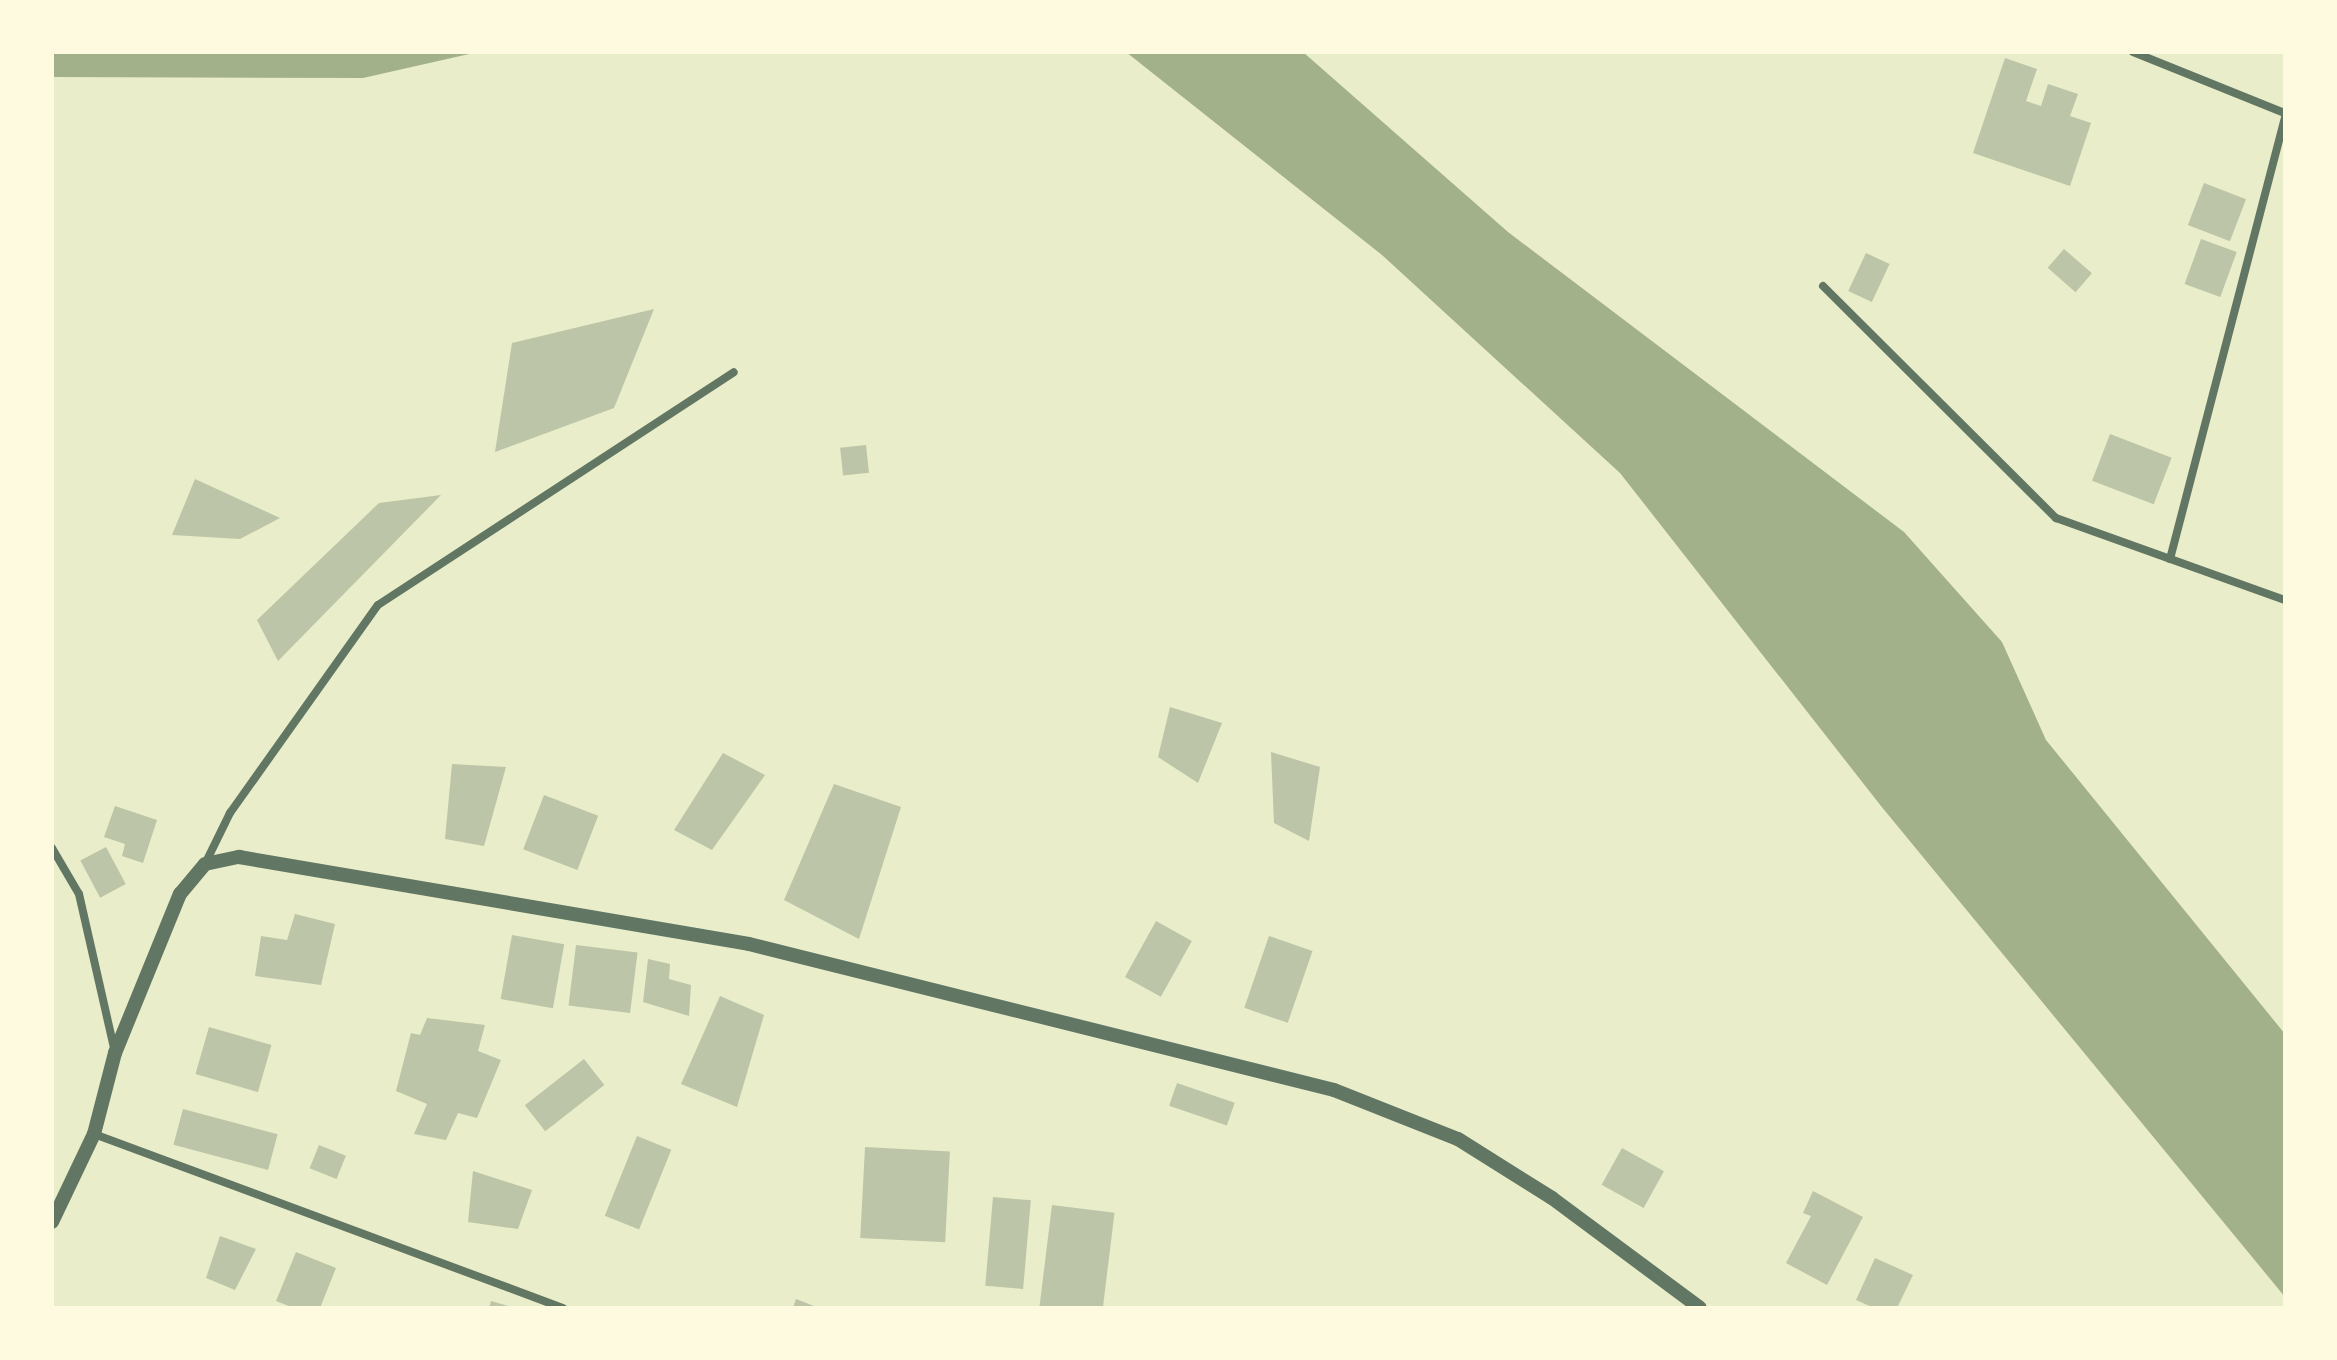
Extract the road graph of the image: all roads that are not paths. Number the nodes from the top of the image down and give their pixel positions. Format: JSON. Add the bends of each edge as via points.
{"nodes":[{"id":1,"x":2133,"y":52,"type":"edge"},
{"id":2,"x":2285,"y":114,"type":"edge"},
{"id":3,"x":1823,"y":286,"type":"dead end"},
{"id":4,"x":734,"y":372,"type":"dead end"},
{"id":5,"x":2170,"y":559,"type":"junction"},
{"id":6,"x":2285,"y":600,"type":"edge"},
{"id":7,"x":52,"y":848,"type":"edge"},
{"id":8,"x":205,"y":864,"type":"junction"},
{"id":9,"x":115,"y":1053,"type":"junction"},
{"id":10,"x":94,"y":1134,"type":"junction"},
{"id":11,"x":52,"y":1222,"type":"edge"},
{"id":12,"x":563,"y":1308,"type":"edge"},
{"id":13,"x":1700,"y":1308,"type":"edge"}],
"edges":[{"from":1,"to":2,"type":"street"},
{"from":2,"to":5,"type":"street"},
{"from":3,"to":5,"type":"street","via":[[2056,518]]},
{"from":4,"to":8,"type":"street","via":[[378,605],[230,813]]},
{"from":5,"to":6,"type":"street"},
{"from":7,"to":9,"type":"street","via":[[79,894]]},
{"from":8,"to":9,"type":"street","via":[[180,894]]},
{"from":8,"to":13,"type":"street","via":[[239,857],[749,944],[1334,1090],[1458,1139],[1552,1198]]},
{"from":9,"to":10,"type":"street"},
{"from":10,"to":11,"type":"street"},
{"from":10,"to":12,"type":"street"}]}
